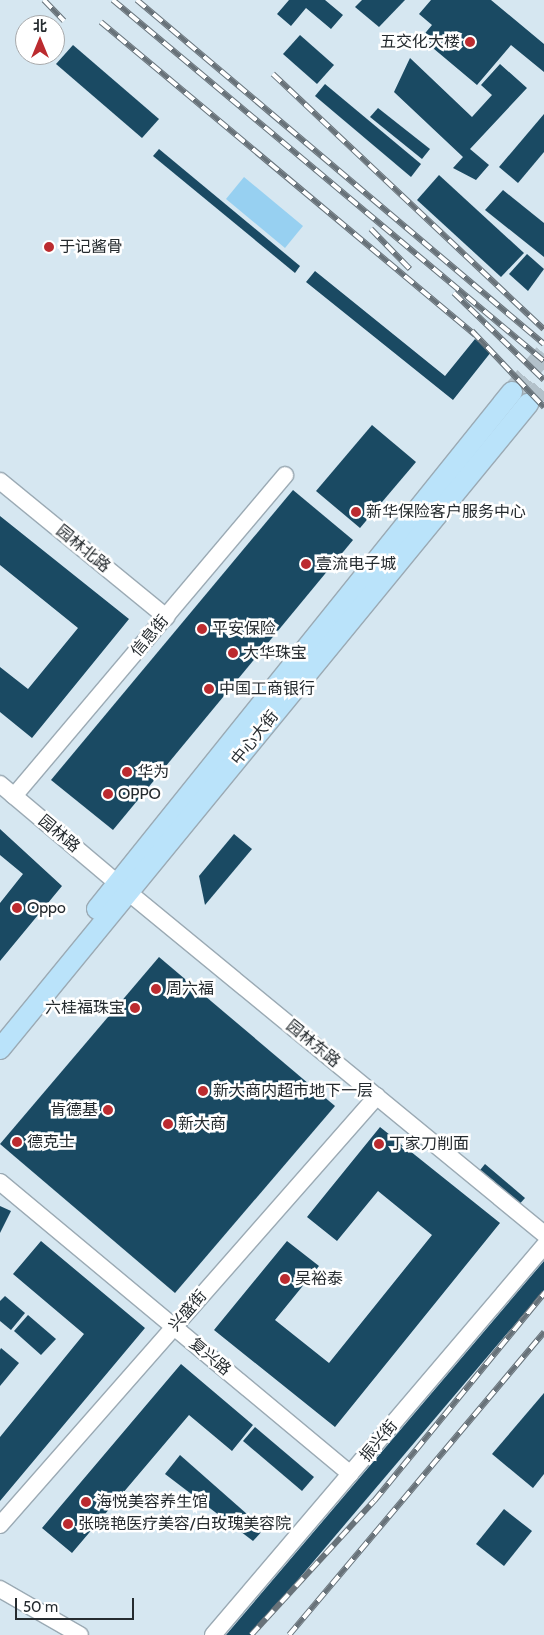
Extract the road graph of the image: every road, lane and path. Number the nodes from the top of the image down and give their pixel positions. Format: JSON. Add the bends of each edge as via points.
{"nodes":[{"id":1,"x":512,"y":392,"type":"tunnel mouth"},
{"id":2,"x":528,"y":404,"type":"tunnel mouth"},
{"id":3,"x":285,"y":476,"type":"dead end"},
{"id":4,"x":0,"y":481,"type":"edge"},
{"id":5,"x":166,"y":617,"type":"junction"},
{"id":6,"x":0,"y":784,"type":"edge"},
{"id":7,"x":14,"y":796,"type":"junction"},
{"id":8,"x":123,"y":888,"type":"junction"},
{"id":9,"x":0,"y":1027,"type":"edge"},
{"id":10,"x":0,"y":1049,"type":"edge"},
{"id":11,"x":377,"y":1096,"type":"junction"},
{"id":12,"x":0,"y":1182,"type":"edge"},
{"id":13,"x":544,"y":1234,"type":"edge"},
{"id":14,"x":544,"y":1246,"type":"edge"},
{"id":15,"x":174,"y":1327,"type":"junction"},
{"id":16,"x":350,"y":1474,"type":"junction"},
{"id":17,"x":0,"y":1526,"type":"edge"},
{"id":18,"x":0,"y":1589,"type":"edge"},
{"id":19,"x":80,"y":1635,"type":"edge"},
{"id":20,"x":213,"y":1635,"type":"edge"}],
"edges":[{"from":1,"to":8,"type":"main road","name":"中心大街"},
{"from":2,"to":8,"type":"main road","name":"中心大街"},
{"from":3,"to":5,"type":"street","name":"信息街"},
{"from":4,"to":5,"type":"street","name":"园林北路"},
{"from":5,"to":7,"type":"street","name":"信息街"},
{"from":6,"to":7,"type":"street","name":"园林路"},
{"from":7,"to":8,"type":"street","name":"园林路"},
{"from":8,"to":9,"type":"main road","name":"中心大街"},
{"from":8,"to":10,"type":"main road","name":"中心大街"},
{"from":8,"to":11,"type":"street","name":"园林东路"},
{"from":11,"to":13,"type":"street","name":"园林东路"},
{"from":11,"to":15,"type":"street","name":"兴盛街"},
{"from":12,"to":15,"type":"street","name":"复兴路"},
{"from":14,"to":16,"type":"street","name":"振兴街"},
{"from":15,"to":16,"type":"street","name":"复兴路"},
{"from":15,"to":17,"type":"street","name":"兴盛街"},
{"from":16,"to":20,"type":"street","name":"振兴街"},
{"from":18,"to":19,"type":"street"}]}
